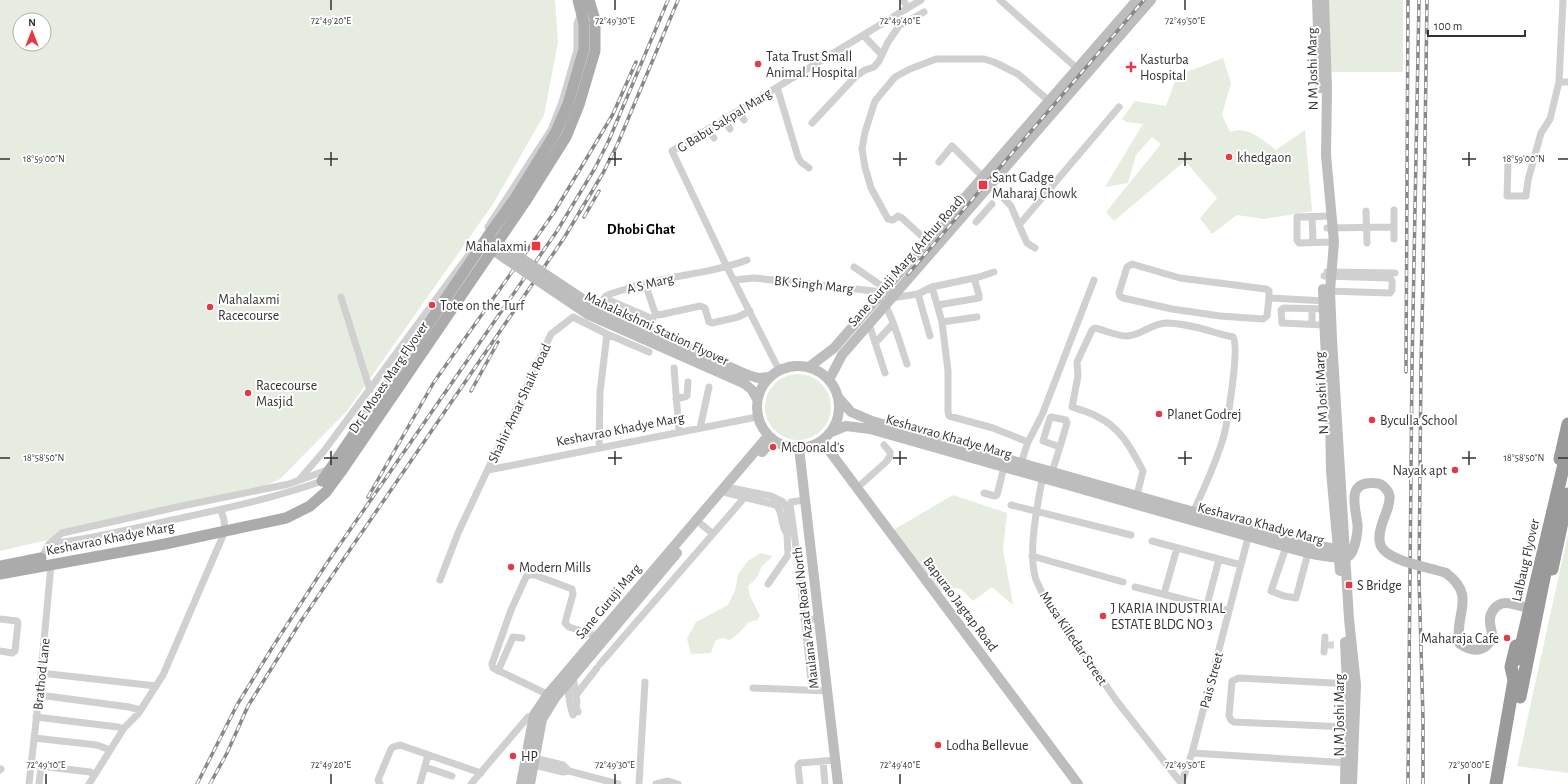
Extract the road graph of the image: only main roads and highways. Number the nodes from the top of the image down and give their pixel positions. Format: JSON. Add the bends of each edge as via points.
{"nodes":[{"id":1,"x":589,"y":0,"type":"edge"},
{"id":2,"x":1137,"y":0,"type":"edge"},
{"id":3,"x":1317,"y":0,"type":"edge"},
{"id":4,"x":1324,"y":0,"type":"edge"},
{"id":5,"x":1148,"y":1,"type":"edge"},
{"id":6,"x":580,"y":5,"type":"edge"},
{"id":7,"x":1114,"y":34,"type":"junction"},
{"id":8,"x":1081,"y":72,"type":"junction"},
{"id":9,"x":1323,"y":88,"type":"junction"},
{"id":10,"x":987,"y":180,"type":"junction"},
{"id":11,"x":491,"y":243,"type":"junction"},
{"id":12,"x":886,"y":296,"type":"junction"},
{"id":13,"x":870,"y":317,"type":"junction"},
{"id":14,"x":852,"y":336,"type":"junction"},
{"id":15,"x":809,"y":367,"type":"junction"},
{"id":16,"x":769,"y":377,"type":"junction"},
{"id":17,"x":746,"y":379,"type":"junction"},
{"id":18,"x":829,"y":380,"type":"junction"},
{"id":19,"x":838,"y":397,"type":"junction"},
{"id":20,"x":757,"y":399,"type":"junction"},
{"id":21,"x":1568,"y":424,"type":"edge"},
{"id":22,"x":831,"y":432,"type":"junction"},
{"id":23,"x":770,"y":438,"type":"junction"},
{"id":24,"x":822,"y":441,"type":"junction"},
{"id":25,"x":1568,"y":447,"type":"edge"},
{"id":26,"x":799,"y":448,"type":"junction"},
{"id":27,"x":1565,"y":462,"type":"edge"},
{"id":28,"x":1005,"y":463,"type":"junction"},
{"id":29,"x":336,"y":469,"type":"junction"},
{"id":30,"x":322,"y":481,"type":"road end"},
{"id":31,"x":1568,"y":494,"type":"edge"},
{"id":32,"x":286,"y":518,"type":"joint"},
{"id":33,"x":697,"y":525,"type":"junction"},
{"id":34,"x":1249,"y":532,"type":"junction"},
{"id":35,"x":1342,"y":553,"type":"junction"},
{"id":36,"x":38,"y":563,"type":"junction"},
{"id":37,"x":0,"y":566,"type":"edge"},
{"id":38,"x":0,"y":574,"type":"edge"},
{"id":39,"x":1525,"y":607,"type":"junction"},
{"id":40,"x":616,"y":619,"type":"junction"},
{"id":41,"x":1523,"y":659,"type":"junction"},
{"id":42,"x":1519,"y":677,"type":"junction"},
{"id":43,"x":551,"y":696,"type":"junction"},
{"id":44,"x":1350,"y":713,"type":"junction"},
{"id":45,"x":532,"y":760,"type":"junction"},
{"id":46,"x":1349,"y":763,"type":"junction"},
{"id":47,"x":521,"y":784,"type":"edge"},
{"id":48,"x":530,"y":784,"type":"edge"},
{"id":49,"x":838,"y":784,"type":"edge"},
{"id":50,"x":1078,"y":784,"type":"edge"},
{"id":51,"x":1345,"y":784,"type":"edge"},
{"id":52,"x":1352,"y":784,"type":"edge"},
{"id":53,"x":1496,"y":784,"type":"edge"},
{"id":54,"x":1505,"y":784,"type":"edge"}],
"edges":[{"from":1,"to":11,"type":"main road","name":"Dr E Moses Marg Flyover","via":[[595,20],[595,52],[579,105],[566,137]]},
{"from":2,"to":7,"type":"main road","name":"Sane Guruji Marg (Arthur Road)"},
{"from":3,"to":9,"type":"main road","name":"N M Joshi Marg"},
{"from":4,"to":9,"type":"main road","name":"N M Joshi Marg"},
{"from":5,"to":7,"type":"main road","name":"Sane Guruji Marg (Arthur Road)"},
{"from":6,"to":11,"type":"main road","name":"Dr E Moses Marg Flyover","bridge":true,"via":[[584,22],[584,49],[568,104],[556,132]]},
{"from":7,"to":8,"type":"main road","name":"Sane Guruji Marg (Arthur Road)"},
{"from":8,"to":10,"type":"main road","name":"Sane Guruji Marg (Arthur Road)"},
{"from":8,"to":10,"type":"main road","name":"Sane Guruji Marg (Arthur Road)","via":[[1049,101]]},
{"from":9,"to":35,"type":"main road","name":"N M Joshi Marg","via":[[1323,149],[1331,228],[1326,328]]},
{"from":10,"to":12,"type":"main road","name":"Sane Guruji Marg (Arthur Road)","via":[[927,241]]},
{"from":10,"to":12,"type":"main road","name":"Sane Guruji Marg (Arthur Road)","via":[[968,210]]},
{"from":11,"to":17,"type":"main road","name":"Mahalakshmi Station Flyover","bridge":true,"via":[[589,315]]},
{"from":11,"to":29,"type":"main road","name":"Dr E Moses Marg Flyover"},
{"from":12,"to":13,"type":"main road","name":"Sane Guruji Marg (Arthur Road)"},
{"from":13,"to":14,"type":"main road","name":"Sane Guruji Marg (Arthur Road)"},
{"from":13,"to":14,"type":"main road","name":"Sane Guruji Marg (Arthur Road)"},
{"from":14,"to":15,"type":"main road","name":"Sane Guruji Marg (Arthur Road)"},
{"from":14,"to":18,"type":"main road","name":"Sane Guruji Marg (Arthur Road)"},
{"from":15,"to":16,"type":"main road","via":[[794,366],[779,370]]},
{"from":15,"to":18,"type":"main road"},
{"from":16,"to":17,"type":"main road","name":"Mahalakshmi Station Flyover"},
{"from":16,"to":20,"type":"main road"},
{"from":17,"to":20,"type":"main road","name":"Mahalakshmi Station Flyover"},
{"from":18,"to":19,"type":"main road"},
{"from":19,"to":22,"type":"main road","via":[[837,421]]},
{"from":19,"to":28,"type":"main road","name":"Keshavrao Khadye Marg","via":[[851,412],[872,421]]},
{"from":20,"to":23,"type":"main road","via":[[758,417]]},
{"from":21,"to":27,"type":"highway"},
{"from":22,"to":24,"type":"main road"},
{"from":22,"to":28,"type":"main road","name":"Keshavrao Khadye Marg","via":[[846,426],[870,429]]},
{"from":23,"to":26,"type":"main road","via":[[792,448]]},
{"from":23,"to":33,"type":"main road","name":"Sane Guruji Marg"},
{"from":23,"to":33,"type":"main road","name":"Sane Guruji Marg","via":[[729,491]]},
{"from":24,"to":26,"type":"main road","via":[[813,446]]},
{"from":24,"to":50,"type":"main road","name":"Bapurao Jagtap Road"},
{"from":25,"to":41,"type":"highway","name":"Lalbaug Flyover","bridge":true},
{"from":26,"to":49,"type":"main road","name":"Maulana Azad Road North"},
{"from":27,"to":39,"type":"highway"},
{"from":27,"to":41,"type":"highway","name":"Lalbaug Flyover"},
{"from":28,"to":34,"type":"main road","name":"Keshavrao Khadye Marg"},
{"from":29,"to":30,"type":"main road","name":"Dr E Moses Marg Flyover"},
{"from":29,"to":32,"type":"main road","name":"Dr E Moses Marg Flyover","via":[[326,492],[310,506]]},
{"from":31,"to":42,"type":"highway","via":[[1530,666]]},
{"from":32,"to":36,"type":"main road","name":"Keshavrao Khadye Marg","via":[[51,565]]},
{"from":33,"to":40,"type":"main road","name":"Sane Guruji Marg"},
{"from":34,"to":35,"type":"main road","name":"Keshavrao Khadye Marg"},
{"from":34,"to":35,"type":"main road","name":"Keshavrao Khadye Marg","via":[[1308,553]]},
{"from":35,"to":39,"type":"main road","bridge":true,"via":[[1355,539],[1358,528],[1354,505],[1356,490],[1362,485],[1380,483],[1390,494],[1380,533],[1379,542],[1382,549],[1396,558],[1446,573],[1455,580],[1461,591],[1463,604],[1458,629],[1460,644],[1474,650],[1483,648],[1490,640],[1491,614],[1496,606],[1506,603]]},
{"from":35,"to":44,"type":"main road","name":"N M Joshi Marg","via":[[1344,645],[1351,684]]},
{"from":36,"to":37,"type":"main road","name":"Keshavrao Khadye Marg"},
{"from":36,"to":38,"type":"main road","name":"Keshavrao Khadye Marg"},
{"from":39,"to":42,"type":"highway","via":[[1511,667]]},
{"from":40,"to":43,"type":"main road","name":"Sane Guruji Marg","via":[[597,636]]},
{"from":40,"to":43,"type":"main road","name":"Sane Guruji Marg","via":[[570,679]]},
{"from":41,"to":42,"type":"highway","name":"Lalbaug Flyover"},
{"from":42,"to":53,"type":"highway"},
{"from":42,"to":54,"type":"highway"},
{"from":43,"to":45,"type":"main road","name":"Sane Guruji Marg","via":[[538,717]]},
{"from":44,"to":46,"type":"main road","name":"N M Joshi Marg"},
{"from":44,"to":46,"type":"main road","name":"N M Joshi Marg","via":[[1346,727]]},
{"from":45,"to":47,"type":"main road"},
{"from":45,"to":48,"type":"main road"},
{"from":46,"to":51,"type":"main road","name":"N M Joshi Marg"},
{"from":46,"to":52,"type":"main road","name":"N M Joshi Marg"}]}
